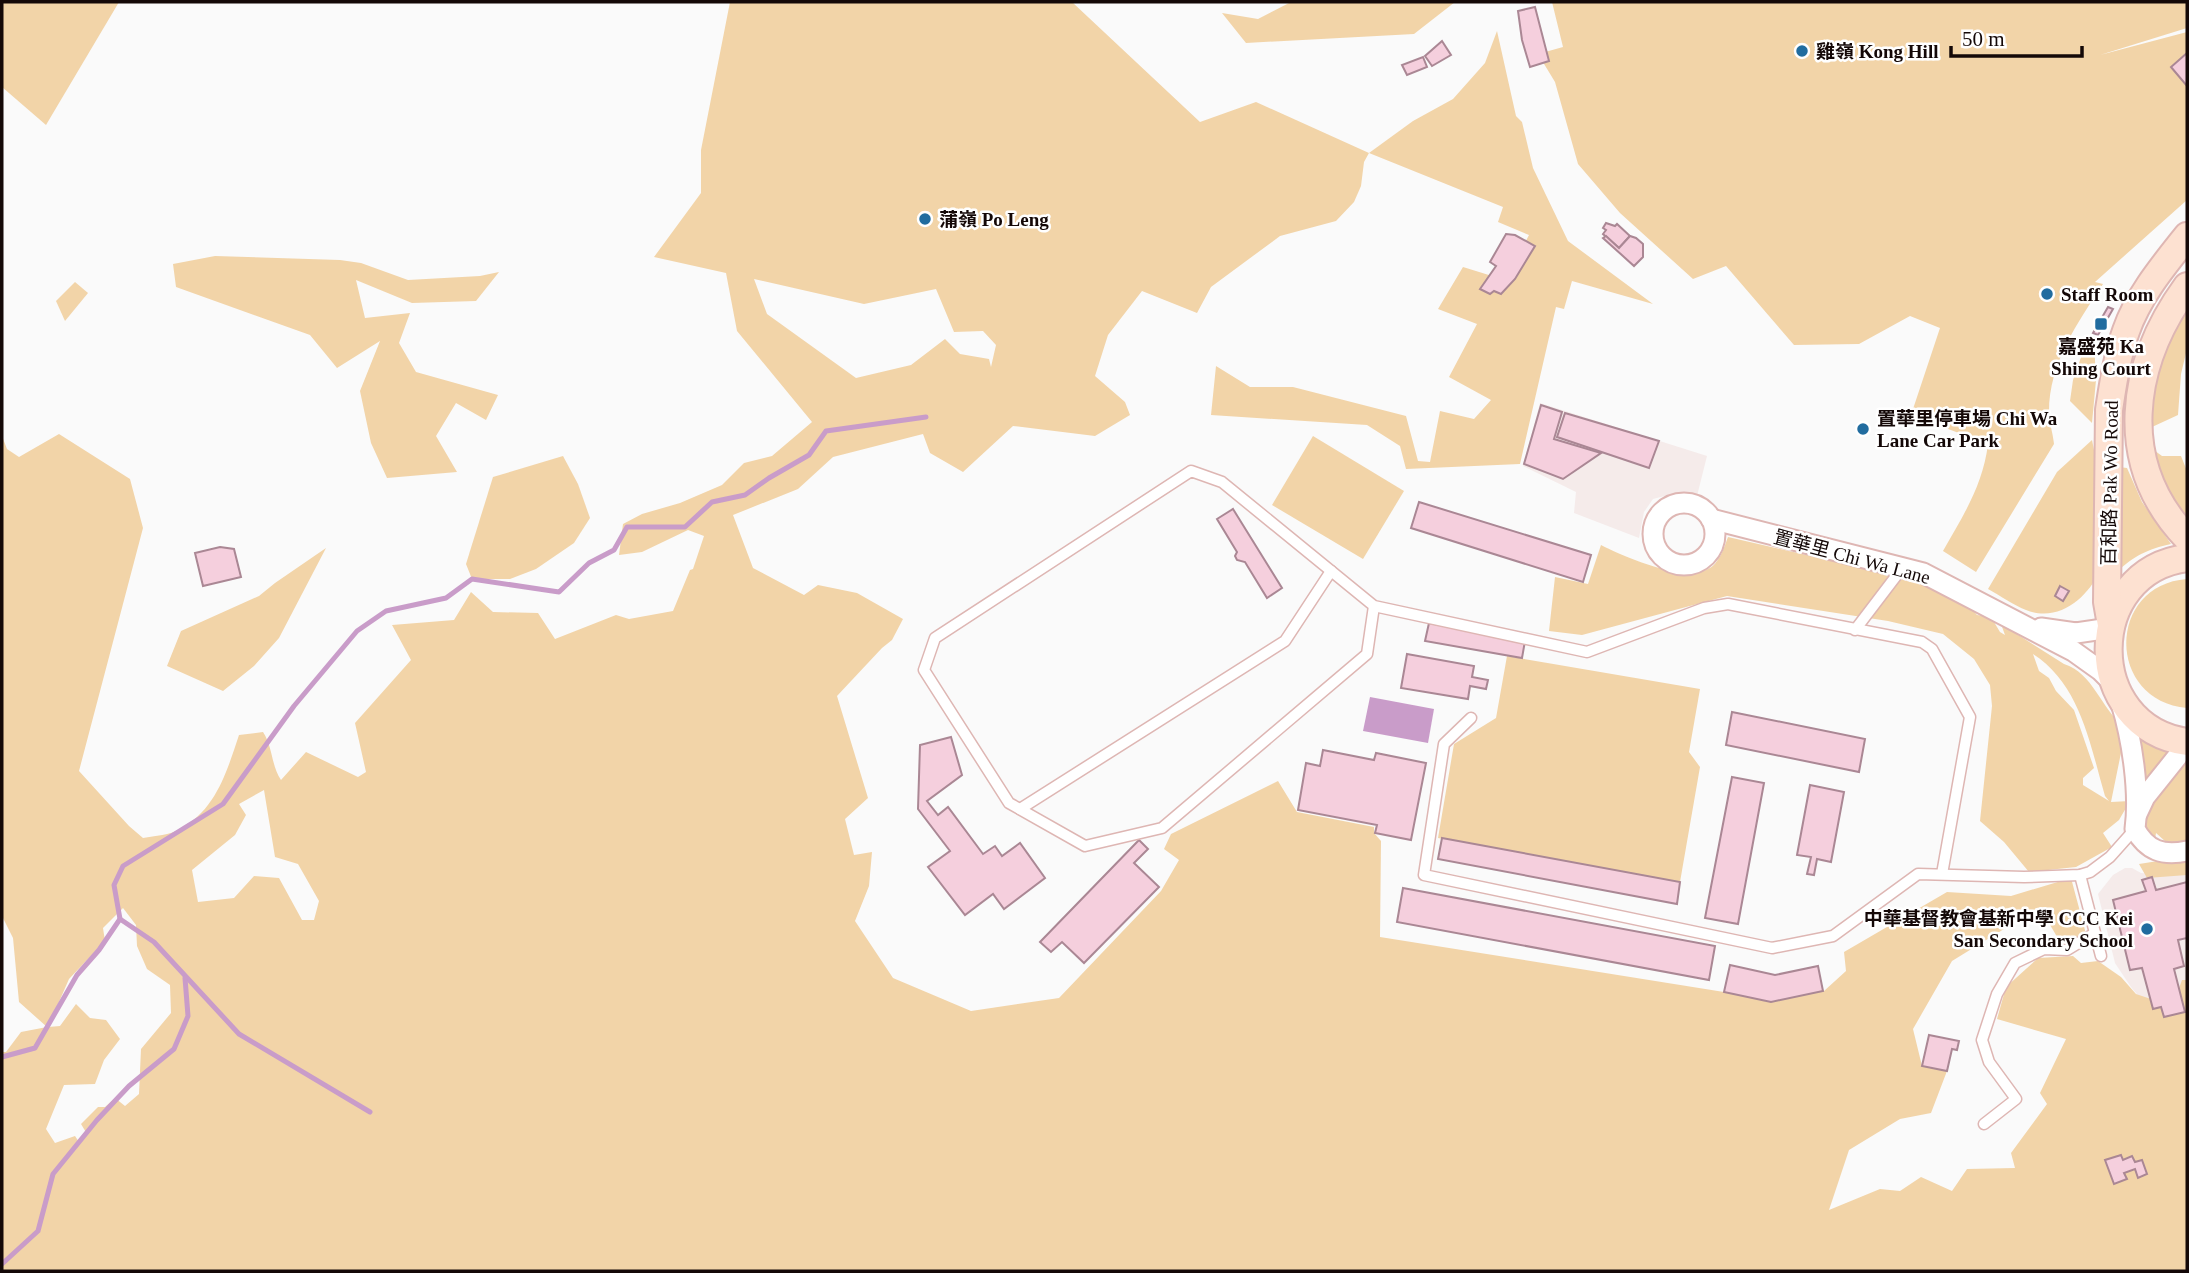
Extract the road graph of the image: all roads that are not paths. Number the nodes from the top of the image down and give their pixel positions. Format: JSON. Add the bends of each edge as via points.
{"nodes":[{"id":1,"x":2187,"y":236,"type":"edge"},
{"id":2,"x":2187,"y":286,"type":"edge"},
{"id":3,"x":1711,"y":519,"type":"dead end"},
{"id":4,"x":2187,"y":538,"type":"edge"},
{"id":5,"x":2187,"y":558,"type":"edge"},
{"id":6,"x":1903,"y":567,"type":"junction"},
{"id":7,"x":1331,"y":571,"type":"junction"},
{"id":8,"x":1374,"y":606,"type":"junction"},
{"id":9,"x":2026,"y":625,"type":"junction"},
{"id":10,"x":2111,"y":626,"type":"junction"},
{"id":11,"x":1855,"y":630,"type":"junction"},
{"id":12,"x":2118,"y":691,"type":"junction"},
{"id":13,"x":1471,"y":718,"type":"dead end"},
{"id":14,"x":2186,"y":742,"type":"edge"},
{"id":15,"x":1020,"y":809,"type":"junction"},
{"id":16,"x":2136,"y":822,"type":"junction"},
{"id":17,"x":2187,"y":851,"type":"edge"},
{"id":18,"x":1942,"y":874,"type":"junction"},
{"id":19,"x":2080,"y":875,"type":"junction"},
{"id":20,"x":2095,"y":933,"type":"junction"},
{"id":21,"x":2101,"y":956,"type":"dead end"},
{"id":22,"x":1984,"y":1124,"type":"dead end"}],
"edges":[{"from":1,"to":10,"type":"main road","name":"百和路 Pak Wo Road","via":[[2136,309],[2113,386],[2107,602]]},
{"from":2,"to":4,"type":"main road","name":"百和路 Pak Wo Road","via":[[2151,352],[2138,419],[2154,494]]},
{"from":3,"to":6,"type":"street","name":"置華里 Chi Wa Lane"},
{"from":5,"to":10,"type":"main road","name":"百和路 Pak Wo Road","via":[[2144,575],[2128,590]]},
{"from":6,"to":9,"type":"street","name":"置華里 Chi Wa Lane","via":[[1948,584]]},
{"from":6,"to":11,"type":"lane"},
{"from":7,"to":8,"type":"lane"},
{"from":7,"to":15,"type":"lane","via":[[1285,641]]},
{"from":7,"to":15,"type":"lane","via":[[1222,482],[1191,471],[935,638],[924,670],[1009,803]]},
{"from":8,"to":11,"type":"lane","via":[[1587,652],[1704,608],[1728,604]]},
{"from":8,"to":15,"type":"lane","via":[[1367,654],[1161,828],[1085,846]]},
{"from":9,"to":10,"type":"street","name":"置華里 Chi Wa Lane","via":[[2076,633]]},
{"from":9,"to":12,"type":"street","name":"置華里 Chi Wa Lane","via":[[2101,671]]},
{"from":10,"to":12,"type":"main road","name":"百和路 Pak Wo Road","via":[[2110,668]]},
{"from":11,"to":18,"type":"lane","via":[[1922,642],[1932,649],[1970,717]]},
{"from":12,"to":14,"type":"main road","name":"百和路 Pak Wo Road","via":[[2135,718],[2158,734]]},
{"from":12,"to":16,"type":"street","via":[[2130,734]]},
{"from":13,"to":18,"type":"lane","via":[[1444,744],[1424,875],[1772,948],[1833,936],[1918,874]]},
{"from":14,"to":16,"type":"street","via":[[2145,797]]},
{"from":16,"to":17,"type":"street","via":[[2139,837],[2153,850]]},
{"from":16,"to":19,"type":"lane","via":[[2110,857]]},
{"from":18,"to":19,"type":"lane"},
{"from":19,"to":20,"type":"lane"},
{"from":20,"to":21,"type":"lane"},
{"from":20,"to":22,"type":"lane","via":[[2067,950],[2044,949],[2015,963],[2009,973],[1982,1040],[1989,1062],[2016,1099]]}]}
